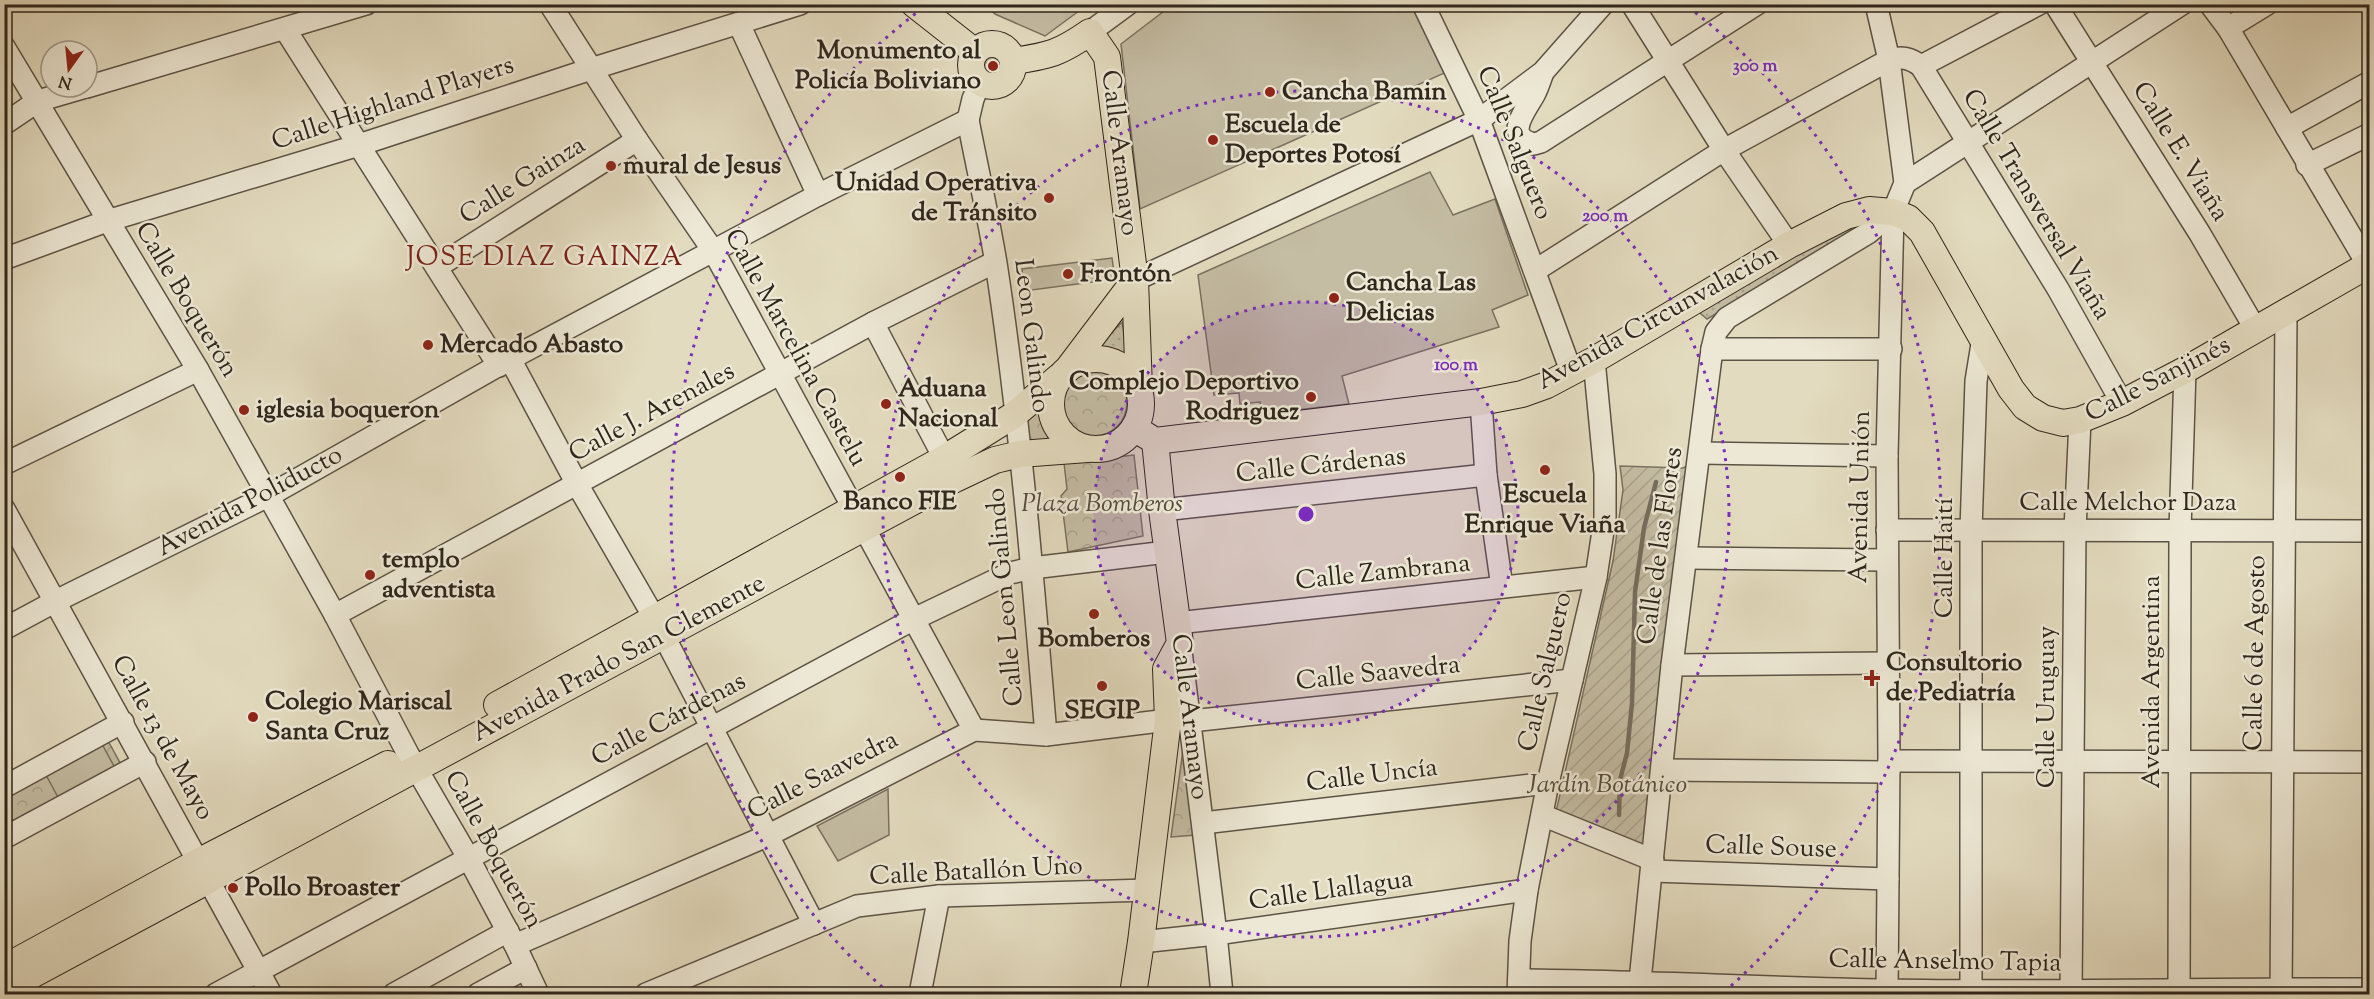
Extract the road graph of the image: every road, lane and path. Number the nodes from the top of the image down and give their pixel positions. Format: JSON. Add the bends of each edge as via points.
{"nodes":[{"id":1,"x":366,"y":4,"type":"edge"},
{"id":2,"x":550,"y":4,"type":"edge"},
{"id":3,"x":800,"y":4,"type":"edge"},
{"id":4,"x":914,"y":4,"type":"edge"},
{"id":5,"x":1128,"y":4,"type":"edge"},
{"id":6,"x":1423,"y":4,"type":"edge"},
{"id":7,"x":1603,"y":4,"type":"edge"},
{"id":8,"x":1632,"y":4,"type":"edge"},
{"id":9,"x":1757,"y":4,"type":"edge"},
{"id":10,"x":1876,"y":4,"type":"edge"},
{"id":11,"x":2039,"y":4,"type":"edge"},
{"id":12,"x":2055,"y":4,"type":"edge"},
{"id":13,"x":2182,"y":4,"type":"edge"},
{"id":14,"x":2210,"y":4,"type":"edge"},
{"id":15,"x":2267,"y":4,"type":"edge"},
{"id":16,"x":739,"y":24,"type":"junction"},
{"id":17,"x":2228,"y":28,"type":"junction"},
{"id":18,"x":285,"y":29,"type":"junction"},
{"id":19,"x":1090,"y":32,"type":"junction"},
{"id":20,"x":4,"y":47,"type":"edge"},
{"id":21,"x":975,"y":52,"type":"junction"},
{"id":22,"x":1889,"y":60,"type":"junction"},
{"id":23,"x":1014,"y":61,"type":"junction"},
{"id":24,"x":1666,"y":61,"type":"junction"},
{"id":25,"x":2093,"y":63,"type":"junction"},
{"id":26,"x":1921,"y":66,"type":"junction"},
{"id":27,"x":591,"y":69,"type":"junction"},
{"id":28,"x":1543,"y":72,"type":"junction"},
{"id":29,"x":980,"y":82,"type":"junction"},
{"id":30,"x":2370,"y":82,"type":"edge"},
{"id":31,"x":99,"y":83,"type":"edge"},
{"id":32,"x":45,"y":99,"type":"edge"},
{"id":33,"x":38,"y":101,"type":"junction"},
{"id":34,"x":968,"y":120,"type":"junction"},
{"id":35,"x":1479,"y":120,"type":"junction"},
{"id":36,"x":4,"y":124,"type":"edge"},
{"id":37,"x":2287,"y":128,"type":"junction"},
{"id":38,"x":2370,"y":135,"type":"edge"},
{"id":39,"x":637,"y":140,"type":"junction"},
{"id":40,"x":1967,"y":142,"type":"junction"},
{"id":41,"x":359,"y":145,"type":"junction"},
{"id":42,"x":1724,"y":150,"type":"junction"},
{"id":43,"x":2307,"y":165,"type":"junction"},
{"id":44,"x":1905,"y":183,"type":"junction"},
{"id":45,"x":818,"y":195,"type":"junction"},
{"id":46,"x":1893,"y":212,"type":"junction"},
{"id":47,"x":107,"y":221,"type":"junction"},
{"id":48,"x":1789,"y":245,"type":"junction"},
{"id":49,"x":714,"y":252,"type":"junction"},
{"id":50,"x":4,"y":259,"type":"edge"},
{"id":51,"x":995,"y":262,"type":"junction"},
{"id":52,"x":2369,"y":265,"type":"edge"},
{"id":53,"x":438,"y":267,"type":"junction"},
{"id":54,"x":1536,"y":270,"type":"junction"},
{"id":55,"x":1135,"y":279,"type":"junction"},
{"id":56,"x":2286,"y":312,"type":"junction"},
{"id":57,"x":873,"y":323,"type":"junction"},
{"id":58,"x":2256,"y":330,"type":"junction"},
{"id":59,"x":1983,"y":339,"type":"junction"},
{"id":60,"x":1712,"y":349,"type":"junction"},
{"id":61,"x":1891,"y":349,"type":"junction"},
{"id":62,"x":504,"y":362,"type":"junction"},
{"id":63,"x":1582,"y":366,"type":"junction"},
{"id":64,"x":198,"y":370,"type":"junction"},
{"id":65,"x":2185,"y":370,"type":"junction"},
{"id":66,"x":1065,"y":371,"type":"junction"},
{"id":67,"x":782,"y":374,"type":"junction"},
{"id":68,"x":1139,"y":388,"type":"junction"},
{"id":69,"x":1481,"y":402,"type":"junction"},
{"id":70,"x":2122,"y":403,"type":"junction"},
{"id":71,"x":1014,"y":415,"type":"junction"},
{"id":72,"x":2080,"y":420,"type":"junction"},
{"id":73,"x":1144,"y":434,"type":"junction"},
{"id":74,"x":1087,"y":449,"type":"junction"},
{"id":75,"x":1020,"y":453,"type":"junction"},
{"id":76,"x":1701,"y":453,"type":"junction"},
{"id":77,"x":1887,"y":456,"type":"junction"},
{"id":78,"x":4,"y":464,"type":"edge"},
{"id":79,"x":950,"y":468,"type":"junction"},
{"id":80,"x":1486,"y":475,"type":"junction"},
{"id":81,"x":578,"y":484,"type":"junction"},
{"id":82,"x":268,"y":496,"type":"junction"},
{"id":83,"x":4,"y":509,"type":"edge"},
{"id":84,"x":1162,"y":510,"type":"junction"},
{"id":85,"x":858,"y":518,"type":"junction"},
{"id":86,"x":1887,"y":530,"type":"junction"},
{"id":87,"x":1971,"y":530,"type":"junction"},
{"id":88,"x":2075,"y":530,"type":"junction"},
{"id":89,"x":2180,"y":530,"type":"junction"},
{"id":90,"x":2284,"y":530,"type":"junction"},
{"id":91,"x":2370,"y":531,"type":"edge"},
{"id":92,"x":1167,"y":552,"type":"junction"},
{"id":93,"x":1687,"y":558,"type":"junction"},
{"id":94,"x":1887,"y":560,"type":"junction"},
{"id":95,"x":1032,"y":568,"type":"junction"},
{"id":96,"x":1596,"y":577,"type":"junction"},
{"id":97,"x":1502,"y":587,"type":"junction"},
{"id":98,"x":56,"y":601,"type":"junction"},
{"id":99,"x":335,"y":615,"type":"junction"},
{"id":100,"x":914,"y":619,"type":"junction"},
{"id":101,"x":659,"y":628,"type":"junction"},
{"id":102,"x":4,"y":629,"type":"edge"},
{"id":103,"x":1178,"y":633,"type":"junction"},
{"id":104,"x":1888,"y":663,"type":"junction"},
{"id":105,"x":1672,"y":665,"type":"junction"},
{"id":106,"x":1572,"y":680,"type":"junction"},
{"id":107,"x":1180,"y":721,"type":"junction"},
{"id":108,"x":123,"y":722,"type":"junction"},
{"id":109,"x":712,"y":728,"type":"junction"},
{"id":110,"x":974,"y":730,"type":"junction"},
{"id":111,"x":1046,"y":735,"type":"junction"},
{"id":112,"x":1972,"y":760,"type":"junction"},
{"id":113,"x":412,"y":761,"type":"junction"},
{"id":114,"x":2074,"y":761,"type":"junction"},
{"id":115,"x":2179,"y":761,"type":"junction"},
{"id":116,"x":145,"y":762,"type":"junction"},
{"id":117,"x":2281,"y":762,"type":"junction"},
{"id":118,"x":2370,"y":762,"type":"edge"},
{"id":119,"x":1889,"y":766,"type":"junction"},
{"id":120,"x":1662,"y":770,"type":"junction"},
{"id":121,"x":1548,"y":783,"type":"junction"},
{"id":122,"x":4,"y":787,"type":"edge"},
{"id":123,"x":1542,"y":814,"type":"junction"},
{"id":124,"x":1203,"y":824,"type":"junction"},
{"id":125,"x":769,"y":835,"type":"junction"},
{"id":126,"x":4,"y":838,"type":"edge"},
{"id":127,"x":469,"y":859,"type":"junction"},
{"id":128,"x":1652,"y":866,"type":"junction"},
{"id":129,"x":203,"y":871,"type":"junction"},
{"id":130,"x":1888,"y":879,"type":"junction"},
{"id":131,"x":1148,"y":890,"type":"junction"},
{"id":132,"x":1527,"y":890,"type":"junction"},
{"id":133,"x":939,"y":896,"type":"junction"},
{"id":134,"x":814,"y":924,"type":"junction"},
{"id":135,"x":1216,"y":934,"type":"junction"},
{"id":136,"x":512,"y":938,"type":"junction"},
{"id":137,"x":1141,"y":942,"type":"junction"},
{"id":138,"x":4,"y":968,"type":"edge"},
{"id":139,"x":526,"y":968,"type":"junction"},
{"id":140,"x":258,"y":970,"type":"junction"},
{"id":141,"x":1640,"y":981,"type":"junction"},
{"id":142,"x":1519,"y":987,"type":"edge"},
{"id":143,"x":2370,"y":989,"type":"edge"},
{"id":144,"x":4,"y":990,"type":"edge"},
{"id":145,"x":1726,"y":990,"type":"edge"},
{"id":146,"x":2281,"y":991,"type":"edge"},
{"id":147,"x":1887,"y":992,"type":"edge"},
{"id":148,"x":1971,"y":992,"type":"edge"},
{"id":149,"x":2071,"y":993,"type":"edge"},
{"id":150,"x":2179,"y":993,"type":"edge"},
{"id":151,"x":216,"y":994,"type":"edge"},
{"id":152,"x":271,"y":994,"type":"edge"},
{"id":153,"x":394,"y":994,"type":"edge"},
{"id":154,"x":478,"y":994,"type":"edge"},
{"id":155,"x":538,"y":994,"type":"edge"},
{"id":156,"x":647,"y":994,"type":"edge"},
{"id":157,"x":920,"y":994,"type":"edge"},
{"id":158,"x":1133,"y":994,"type":"edge"},
{"id":159,"x":1221,"y":994,"type":"edge"}],
"edges":[{"from":1,"to":18,"type":"street"},
{"from":2,"to":27,"type":"street","name":"Calle Marcelina Castelu"},
{"from":3,"to":16,"type":"street","name":"Calle Highland Players"},
{"from":4,"to":21,"type":"main road"},
{"from":5,"to":19,"type":"street"},
{"from":6,"to":35,"type":"street","name":"Calle Salguero"},
{"from":7,"to":28,"type":"street"},
{"from":8,"to":24,"type":"street"},
{"from":9,"to":24,"type":"street"},
{"from":10,"to":22,"type":"street","name":"Avenida Unión"},
{"from":11,"to":26,"type":"street"},
{"from":12,"to":25,"type":"street","name":"Calle E. Viaña"},
{"from":13,"to":25,"type":"street"},
{"from":14,"to":17,"type":"street"},
{"from":15,"to":17,"type":"street"},
{"from":16,"to":27,"type":"street","name":"Calle Highland Players"},
{"from":16,"to":45,"type":"street"},
{"from":17,"to":37,"type":"street"},
{"from":18,"to":31,"type":"street"},
{"from":18,"to":41,"type":"street"},
{"from":19,"to":23,"type":"main road","via":[[1047,57]]},
{"from":19,"to":55,"type":"main road","name":"Calle Aramayo","via":[[1107,57]]},
{"from":20,"to":33,"type":"street","name":"Calle Boquerón"},
{"from":21,"to":23,"type":"main road","via":[[994,44],[1007,49]]},
{"from":21,"to":29,"type":"main road","via":[[971,66]]},
{"from":22,"to":26,"type":"street","via":[[1900,56]]},
{"from":22,"to":42,"type":"street"},
{"from":22,"to":44,"type":"street","name":"Avenida Unión"},
{"from":23,"to":29,"type":"main road","via":[[1012,75],[1002,84],[990,87]]},
{"from":24,"to":28,"type":"street","via":[[1534,144],[1522,138],[1519,123]]},
{"from":24,"to":42,"type":"street"},
{"from":25,"to":40,"type":"street"},
{"from":25,"to":58,"type":"street","name":"Calle E. Viaña"},
{"from":26,"to":40,"type":"street","name":"Calle Transversal Viaña"},
{"from":27,"to":39,"type":"street","name":"Calle Marcelina Castelu"},
{"from":27,"to":41,"type":"street","name":"Calle Highland Players"},
{"from":28,"to":35,"type":"street"},
{"from":29,"to":34,"type":"street"},
{"from":30,"to":37,"type":"street"},
{"from":32,"to":33,"type":"street"},
{"from":33,"to":36,"type":"street"},
{"from":33,"to":47,"type":"street","name":"Calle Boquerón"},
{"from":34,"to":45,"type":"street","name":"Avenida Poliducto"},
{"from":34,"to":51,"type":"street","name":"Leon Galindo"},
{"from":35,"to":54,"type":"street","name":"Calle Salguero"},
{"from":35,"to":55,"type":"street"},
{"from":37,"to":43,"type":"street"},
{"from":38,"to":43,"type":"street"},
{"from":39,"to":49,"type":"street","name":"Calle Marcelina Castelu"},
{"from":39,"to":53,"type":"street","name":"Calle Gainza"},
{"from":40,"to":44,"type":"street"},
{"from":40,"to":70,"type":"street","name":"Calle Transversal Viaña","via":[[2058,289]]},
{"from":41,"to":47,"type":"street","name":"Calle Highland Players"},
{"from":41,"to":53,"type":"street"},
{"from":42,"to":48,"type":"street"},
{"from":42,"to":54,"type":"street"},
{"from":43,"to":52,"type":"street"},
{"from":44,"to":46,"type":"street","name":"Avenida Unión"},
{"from":45,"to":49,"type":"street","name":"Avenida Poliducto"},
{"from":46,"to":48,"type":"main road","name":"Avenida Circunvalación","via":[[1869,210],[1846,216]]},
{"from":46,"to":59,"type":"main road","name":"Calle Sanjinés","via":[[1908,218],[1922,231]]},
{"from":46,"to":60,"type":"street","name":"Calle de las Flores","via":[[1868,233],[1727,318],[1716,332]]},
{"from":46,"to":61,"type":"street","name":"Avenida Unión"},
{"from":47,"to":50,"type":"street","name":"Calle Highland Players"},
{"from":47,"to":64,"type":"street","name":"Calle Boquerón"},
{"from":48,"to":63,"type":"main road","name":"Avenida Circunvalación"},
{"from":49,"to":62,"type":"street","name":"Avenida Poliducto"},
{"from":49,"to":67,"type":"street","name":"Calle Marcelina Castelu"},
{"from":51,"to":57,"type":"street","name":"Calle J. Arenales"},
{"from":51,"to":71,"type":"street","name":"Leon Galindo"},
{"from":52,"to":56,"type":"main road","name":"Calle Sanjinés"},
{"from":53,"to":62,"type":"street"},
{"from":54,"to":63,"type":"street","name":"Calle Salguero"},
{"from":55,"to":66,"type":"main road"},
{"from":55,"to":68,"type":"main road","name":"Calle Aramayo"},
{"from":56,"to":58,"type":"main road","name":"Calle Sanjinés"},
{"from":56,"to":90,"type":"street","name":"Calle 6 de Agosto"},
{"from":57,"to":67,"type":"street","name":"Calle J. Arenales"},
{"from":57,"to":79,"type":"street"},
{"from":58,"to":65,"type":"main road","name":"Calle Sanjinés"},
{"from":59,"to":72,"type":"main road","name":"Calle Sanjinés","via":[[2025,407],[2043,418],[2063,423]]},
{"from":59,"to":87,"type":"street","name":"Calle Haití","via":[[1976,381]]},
{"from":60,"to":61,"type":"street"},
{"from":60,"to":76,"type":"street","name":"Calle de las Flores"},
{"from":61,"to":77,"type":"street","name":"Avenida Unión"},
{"from":62,"to":81,"type":"street"},
{"from":62,"to":82,"type":"street","name":"Avenida Poliducto"},
{"from":63,"to":69,"type":"main road","name":"Avenida Circunvalación","via":[[1522,394]]},
{"from":63,"to":96,"type":"street","name":"Calle Salguero","via":[[1605,474],[1605,518]]},
{"from":64,"to":78,"type":"street"},
{"from":64,"to":82,"type":"street","name":"Calle Boquerón"},
{"from":65,"to":70,"type":"main road","name":"Calle Sanjinés"},
{"from":65,"to":89,"type":"street","name":"Avenida Argentina"},
{"from":66,"to":68,"type":"main road","via":[[1083,360],[1110,361],[1132,376]]},
{"from":66,"to":71,"type":"main road","name":"Avenida Prado San Clemente"},
{"from":66,"to":74,"type":"main road","via":[[1052,391],[1053,421],[1073,444]]},
{"from":67,"to":81,"type":"street","name":"Calle J. Arenales"},
{"from":67,"to":85,"type":"street","name":"Calle Marcelina Castelu"},
{"from":68,"to":73,"type":"main road"},
{"from":69,"to":73,"type":"main road","name":"Avenida Circunvalación"},
{"from":69,"to":80,"type":"street"},
{"from":70,"to":72,"type":"main road","name":"Calle Sanjinés"},
{"from":71,"to":75,"type":"street","name":"Leon Galindo"},
{"from":71,"to":79,"type":"main road","name":"Avenida Prado San Clemente"},
{"from":72,"to":88,"type":"street","name":"Calle Uruguay"},
{"from":73,"to":74,"type":"main road","via":[[1110,448]]},
{"from":73,"to":84,"type":"main road","name":"Calle Aramayo"},
{"from":74,"to":75,"type":"main road","name":"Avenida Prado San Clemente"},
{"from":75,"to":79,"type":"main road","name":"Avenida Prado San Clemente"},
{"from":75,"to":95,"type":"street","name":"Calle Leon Galindo"},
{"from":76,"to":77,"type":"street"},
{"from":76,"to":93,"type":"street","name":"Calle de las Flores"},
{"from":77,"to":86,"type":"street","name":"Avenida Unión"},
{"from":79,"to":85,"type":"main road","name":"Avenida Prado San Clemente"},
{"from":80,"to":84,"type":"street","name":"Calle Cárdenas"},
{"from":80,"to":97,"type":"street"},
{"from":81,"to":99,"type":"street","name":"Calle J. Arenales"},
{"from":81,"to":101,"type":"street"},
{"from":82,"to":98,"type":"street","name":"Avenida Poliducto"},
{"from":82,"to":99,"type":"street","name":"Calle Boquerón"},
{"from":83,"to":98,"type":"street","name":"Calle 13 de Mayo"},
{"from":84,"to":92,"type":"main road","name":"Calle Aramayo"},
{"from":85,"to":100,"type":"street","name":"Calle Marcelina Castelu"},
{"from":85,"to":101,"type":"main road","name":"Avenida Prado San Clemente"},
{"from":86,"to":87,"type":"street","name":"Calle Melchor Daza"},
{"from":86,"to":94,"type":"street","name":"Avenida Unión"},
{"from":87,"to":88,"type":"street","name":"Calle Melchor Daza"},
{"from":87,"to":112,"type":"street","name":"Calle Haití"},
{"from":88,"to":89,"type":"street","name":"Calle Melchor Daza"},
{"from":88,"to":114,"type":"street","name":"Calle Uruguay"},
{"from":89,"to":90,"type":"street","name":"Calle Melchor Daza"},
{"from":89,"to":115,"type":"street","name":"Avenida Argentina"},
{"from":90,"to":91,"type":"street","name":"Calle Melchor Daza"},
{"from":90,"to":117,"type":"street","name":"Calle 6 de Agosto"},
{"from":92,"to":95,"type":"street","name":"Calle Cárdenas"},
{"from":92,"to":103,"type":"main road","name":"Calle Aramayo"},
{"from":93,"to":94,"type":"street"},
{"from":93,"to":105,"type":"street","name":"Calle de las Flores"},
{"from":94,"to":104,"type":"street","name":"Avenida Unión"},
{"from":95,"to":100,"type":"street","name":"Calle Cárdenas","via":[[1010,573]]},
{"from":95,"to":111,"type":"street","name":"Calle Leon Galindo"},
{"from":96,"to":97,"type":"street","name":"Calle Zambrana"},
{"from":96,"to":106,"type":"street","name":"Calle Salguero"},
{"from":97,"to":103,"type":"street","name":"Calle Zambrana"},
{"from":98,"to":102,"type":"street","name":"Avenida Poliducto"},
{"from":98,"to":108,"type":"street","name":"Calle 13 de Mayo"},
{"from":99,"to":113,"type":"street","name":"Calle Boquerón"},
{"from":100,"to":109,"type":"street","name":"Calle Cárdenas"},
{"from":100,"to":110,"type":"street","name":"Calle Marcelina Castelu"},
{"from":101,"to":109,"type":"street"},
{"from":101,"to":113,"type":"main road","name":"Avenida Prado San Clemente"},
{"from":103,"to":107,"type":"main road","via":[[1166,669]]},
{"from":104,"to":105,"type":"street"},
{"from":104,"to":119,"type":"street","name":"Avenida Unión"},
{"from":105,"to":120,"type":"street","name":"Calle de las Flores"},
{"from":106,"to":107,"type":"street","name":"Calle Saavedra"},
{"from":106,"to":121,"type":"street","name":"Calle Salguero"},
{"from":107,"to":111,"type":"street","name":"Calle Saavedra"},
{"from":107,"to":124,"type":"street","name":"Calle Aramayo"},
{"from":107,"to":131,"type":"main road"},
{"from":108,"to":116,"type":"street","name":"Calle 13 de Mayo"},
{"from":108,"to":122,"type":"street"},
{"from":109,"to":125,"type":"street"},
{"from":109,"to":127,"type":"street","name":"Calle Cárdenas"},
{"from":110,"to":111,"type":"street","name":"Calle Saavedra"},
{"from":110,"to":125,"type":"street","name":"Calle Saavedra"},
{"from":112,"to":114,"type":"street"},
{"from":112,"to":119,"type":"street"},
{"from":112,"to":148,"type":"street","name":"Calle Haití"},
{"from":113,"to":127,"type":"street","name":"Calle Boquerón"},
{"from":113,"to":129,"type":"main road","name":"Avenida Prado San Clemente"},
{"from":114,"to":115,"type":"street"},
{"from":114,"to":149,"type":"street","name":"Calle Uruguay"},
{"from":115,"to":117,"type":"street"},
{"from":115,"to":150,"type":"street","name":"Avenida Argentina"},
{"from":116,"to":126,"type":"street"},
{"from":116,"to":129,"type":"street","name":"Calle 13 de Mayo"},
{"from":117,"to":118,"type":"street"},
{"from":117,"to":146,"type":"street","name":"Calle 6 de Agosto"},
{"from":119,"to":120,"type":"street"},
{"from":119,"to":130,"type":"street","name":"Avenida Unión"},
{"from":120,"to":128,"type":"street","name":"Calle de las Flores"},
{"from":121,"to":123,"type":"street","name":"Calle Salguero"},
{"from":121,"to":124,"type":"street","name":"Calle Uncía"},
{"from":123,"to":128,"type":"street","name":"Calle Souse"},
{"from":123,"to":132,"type":"street","name":"Calle Salguero"},
{"from":124,"to":135,"type":"street","name":"Calle Aramayo"},
{"from":125,"to":134,"type":"street"},
{"from":125,"to":136,"type":"street","name":"Calle Saavedra"},
{"from":127,"to":136,"type":"street","name":"Calle Boquerón"},
{"from":127,"to":140,"type":"street","name":"Calle Cárdenas"},
{"from":128,"to":130,"type":"street","name":"Calle Souse"},
{"from":128,"to":141,"type":"street","name":"Calle de las Flores"},
{"from":129,"to":138,"type":"main road","name":"Avenida Prado San Clemente"},
{"from":129,"to":140,"type":"street","name":"Calle 13 de Mayo"},
{"from":129,"to":144,"type":"main road","name":"Avenida Prado San Clemente"},
{"from":130,"to":147,"type":"street","name":"Avenida Unión"},
{"from":131,"to":133,"type":"street","name":"Calle Batallón Uno"},
{"from":131,"to":137,"type":"main road"},
{"from":132,"to":135,"type":"street","name":"Calle Llallagua"},
{"from":132,"to":142,"type":"street","name":"Calle Salguero"},
{"from":133,"to":134,"type":"street","name":"Calle Batallón Uno","via":[[857,906]]},
{"from":133,"to":157,"type":"street"},
{"from":134,"to":156,"type":"street","name":"Calle Batallón Uno"},
{"from":135,"to":137,"type":"street","name":"Calle Llallagua"},
{"from":135,"to":159,"type":"street","name":"Calle Aramayo"},
{"from":136,"to":139,"type":"street","name":"Calle Boquerón"},
{"from":136,"to":153,"type":"street","name":"Calle Saavedra"},
{"from":137,"to":158,"type":"main road"},
{"from":139,"to":154,"type":"street"},
{"from":139,"to":155,"type":"street","name":"Calle Boquerón"},
{"from":140,"to":151,"type":"street","name":"Calle Cárdenas"},
{"from":140,"to":152,"type":"street","name":"Calle 13 de Mayo"},
{"from":141,"to":142,"type":"street","name":"Calle Anselmo Tapia"},
{"from":141,"to":145,"type":"street","name":"Calle Anselmo Tapia"},
{"from":143,"to":146,"type":"street","name":"Calle Anselmo Tapia"},
{"from":145,"to":147,"type":"street","name":"Calle Anselmo Tapia"},
{"from":146,"to":150,"type":"street","name":"Calle Anselmo Tapia"},
{"from":147,"to":148,"type":"street","name":"Calle Anselmo Tapia"},
{"from":148,"to":149,"type":"street","name":"Calle Anselmo Tapia"},
{"from":149,"to":150,"type":"street","name":"Calle Anselmo Tapia"}]}
